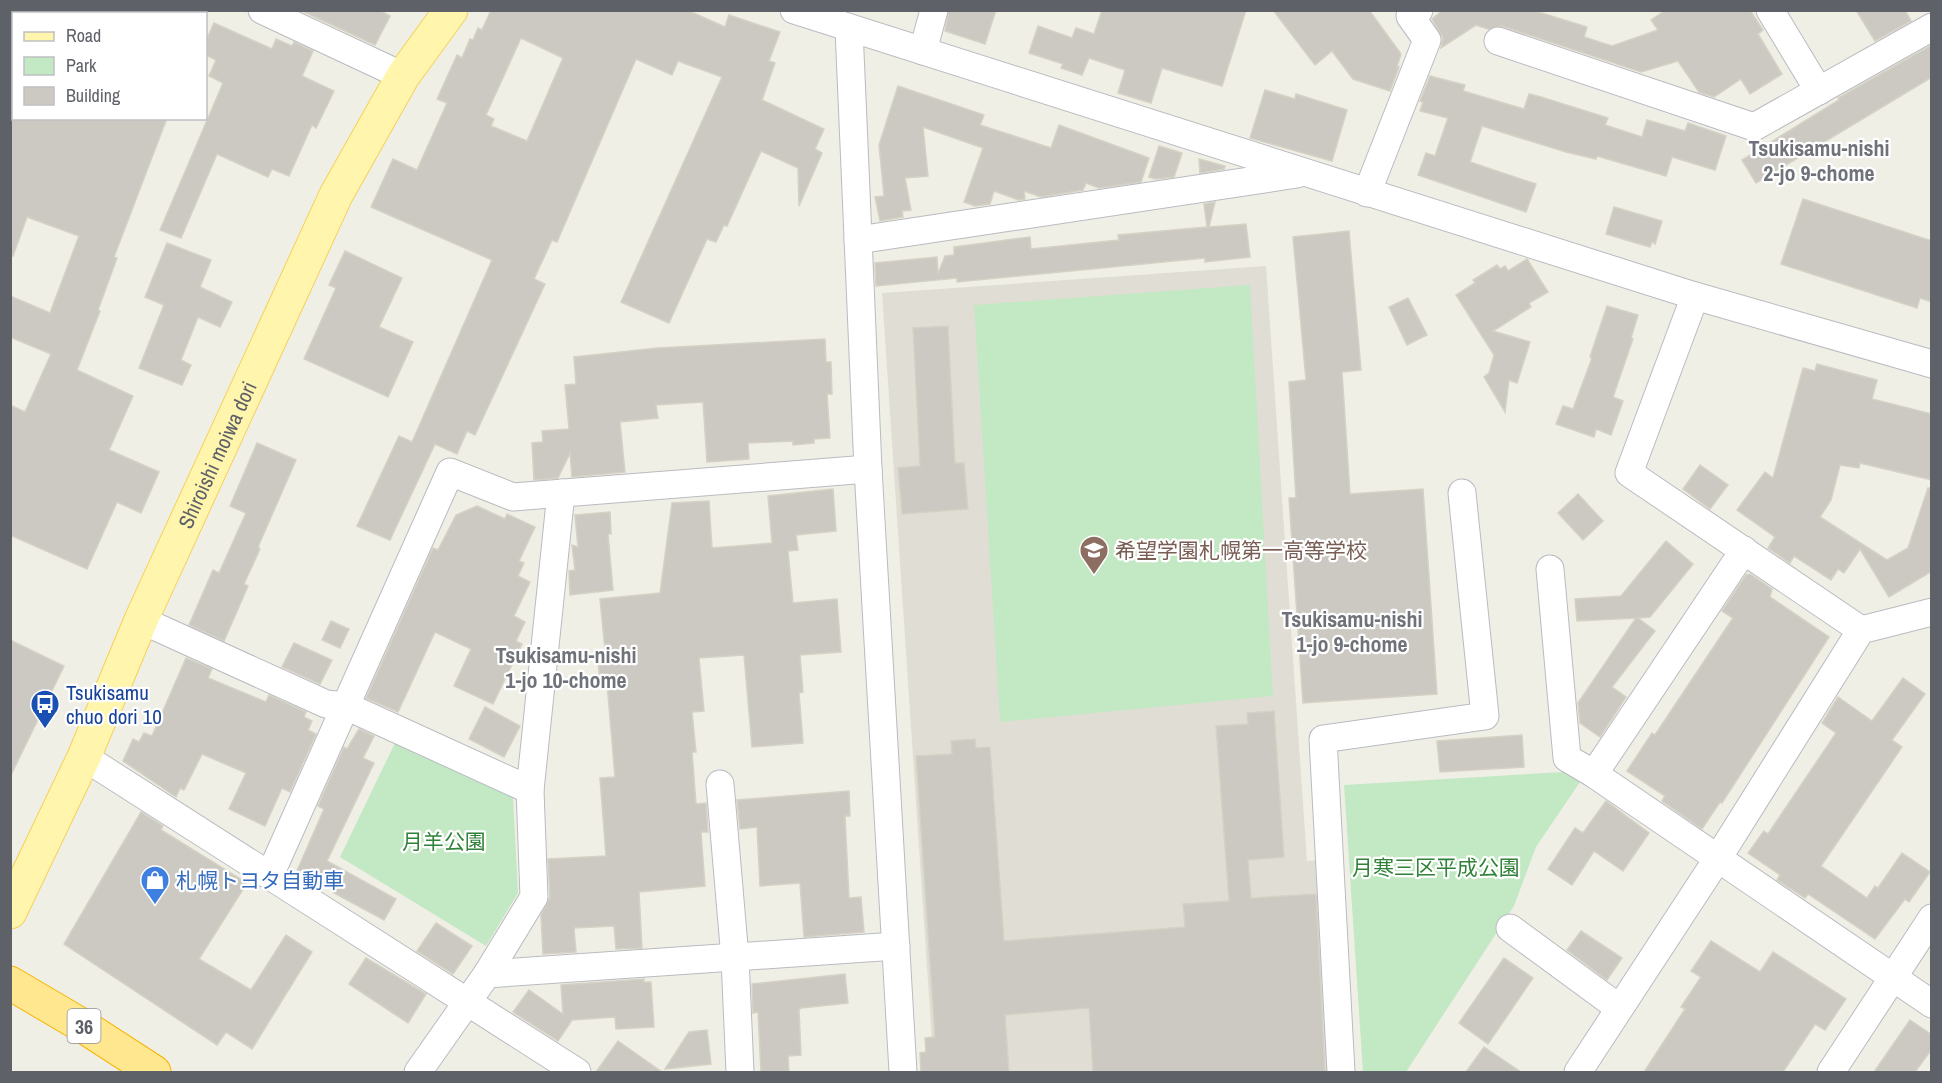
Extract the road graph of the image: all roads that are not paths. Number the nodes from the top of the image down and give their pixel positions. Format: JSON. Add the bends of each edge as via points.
{"nodes":[{"id":1,"x":262,"y":10,"type":"edge"},
{"id":2,"x":451,"y":10,"type":"edge"},
{"id":3,"x":794,"y":10,"type":"edge"},
{"id":4,"x":934,"y":10,"type":"edge"},
{"id":5,"x":1419,"y":10,"type":"edge"},
{"id":6,"x":1770,"y":10,"type":"edge"},
{"id":7,"x":1932,"y":27,"type":"edge"},
{"id":8,"x":849,"y":29,"type":"junction"},
{"id":9,"x":1498,"y":41,"type":"dead end"},
{"id":10,"x":923,"y":51,"type":"junction"},
{"id":11,"x":403,"y":76,"type":"junction"},
{"id":12,"x":1819,"y":91,"type":"junction"},
{"id":13,"x":1304,"y":173,"type":"junction"},
{"id":14,"x":1366,"y":193,"type":"junction"},
{"id":15,"x":858,"y":240,"type":"junction"},
{"id":16,"x":1695,"y":296,"type":"junction"},
{"id":17,"x":1932,"y":364,"type":"edge"},
{"id":18,"x":868,"y":469,"type":"junction"},
{"id":19,"x":561,"y":493,"type":"junction"},
{"id":20,"x":1462,"y":493,"type":"dead end"},
{"id":21,"x":1744,"y":550,"type":"junction"},
{"id":22,"x":1550,"y":569,"type":"dead end"},
{"id":23,"x":1932,"y":612,"type":"edge"},
{"id":24,"x":141,"y":620,"type":"junction"},
{"id":25,"x":1862,"y":630,"type":"junction"},
{"id":26,"x":346,"y":706,"type":"junction"},
{"id":27,"x":84,"y":757,"type":"junction"},
{"id":28,"x":1594,"y":774,"type":"junction"},
{"id":29,"x":720,"y":784,"type":"dead end"},
{"id":30,"x":530,"y":790,"type":"junction"},
{"id":31,"x":1719,"y":858,"type":"junction"},
{"id":32,"x":270,"y":875,"type":"junction"},
{"id":33,"x":10,"y":912,"type":"edge"},
{"id":34,"x":1932,"y":918,"type":"edge"},
{"id":35,"x":1510,"y":928,"type":"dead end"},
{"id":36,"x":896,"y":946,"type":"junction"},
{"id":37,"x":735,"y":958,"type":"junction"},
{"id":38,"x":487,"y":974,"type":"junction"},
{"id":39,"x":1892,"y":976,"type":"junction"},
{"id":40,"x":10,"y":983,"type":"edge"},
{"id":41,"x":466,"y":1002,"type":"junction"},
{"id":42,"x":1932,"y":1004,"type":"edge"},
{"id":43,"x":1619,"y":1008,"type":"junction"},
{"id":44,"x":154,"y":1072,"type":"edge"},
{"id":45,"x":417,"y":1072,"type":"edge"},
{"id":46,"x":577,"y":1072,"type":"edge"},
{"id":47,"x":740,"y":1072,"type":"edge"},
{"id":48,"x":903,"y":1072,"type":"edge"},
{"id":49,"x":1341,"y":1072,"type":"edge"},
{"id":50,"x":1578,"y":1072,"type":"edge"},
{"id":51,"x":1831,"y":1072,"type":"edge"}],
"edges":[{"from":1,"to":11,"type":"street"},
{"from":2,"to":11,"type":"main road","name":"Shiroishi moiwa dori"},
{"from":3,"to":8,"type":"street"},
{"from":4,"to":10,"type":"street"},
{"from":5,"to":14,"type":"street","via":[[1410,16],[1427,40]]},
{"from":6,"to":12,"type":"street"},
{"from":7,"to":12,"type":"street"},
{"from":8,"to":10,"type":"street"},
{"from":8,"to":15,"type":"street"},
{"from":9,"to":12,"type":"street","via":[[1754,127]]},
{"from":10,"to":13,"type":"street"},
{"from":11,"to":24,"type":"main road","name":"Shiroishi moiwa dori","via":[[336,195]]},
{"from":13,"to":14,"type":"street"},
{"from":13,"to":15,"type":"street"},
{"from":14,"to":16,"type":"street"},
{"from":15,"to":18,"type":"street"},
{"from":16,"to":17,"type":"street"},
{"from":16,"to":21,"type":"street","via":[[1629,473]]},
{"from":18,"to":19,"type":"street"},
{"from":18,"to":36,"type":"street"},
{"from":19,"to":26,"type":"street","via":[[513,497],[450,472]]},
{"from":19,"to":30,"type":"street"},
{"from":20,"to":49,"type":"street","via":[[1485,716],[1323,739]]},
{"from":21,"to":25,"type":"street"},
{"from":21,"to":28,"type":"street"},
{"from":22,"to":28,"type":"street","via":[[1568,758]]},
{"from":23,"to":25,"type":"street"},
{"from":24,"to":26,"type":"street","via":[[326,705]]},
{"from":24,"to":27,"type":"main road","name":"Shiroishi moiwa dori"},
{"from":25,"to":31,"type":"street"},
{"from":26,"to":30,"type":"street"},
{"from":26,"to":32,"type":"street"},
{"from":27,"to":32,"type":"street"},
{"from":27,"to":33,"type":"main road","name":"Shiroishi moiwa dori"},
{"from":28,"to":31,"type":"street"},
{"from":29,"to":37,"type":"street"},
{"from":30,"to":38,"type":"street","via":[[534,897]]},
{"from":31,"to":39,"type":"street"},
{"from":31,"to":43,"type":"street"},
{"from":32,"to":41,"type":"street"},
{"from":34,"to":39,"type":"street"},
{"from":35,"to":43,"type":"street"},
{"from":36,"to":37,"type":"street"},
{"from":36,"to":48,"type":"street"},
{"from":37,"to":38,"type":"street"},
{"from":37,"to":47,"type":"street"},
{"from":38,"to":41,"type":"street"},
{"from":39,"to":42,"type":"street"},
{"from":39,"to":51,"type":"street"},
{"from":40,"to":44,"type":"highway","number":"36"},
{"from":41,"to":45,"type":"street"},
{"from":41,"to":46,"type":"street"},
{"from":43,"to":50,"type":"street"}]}
